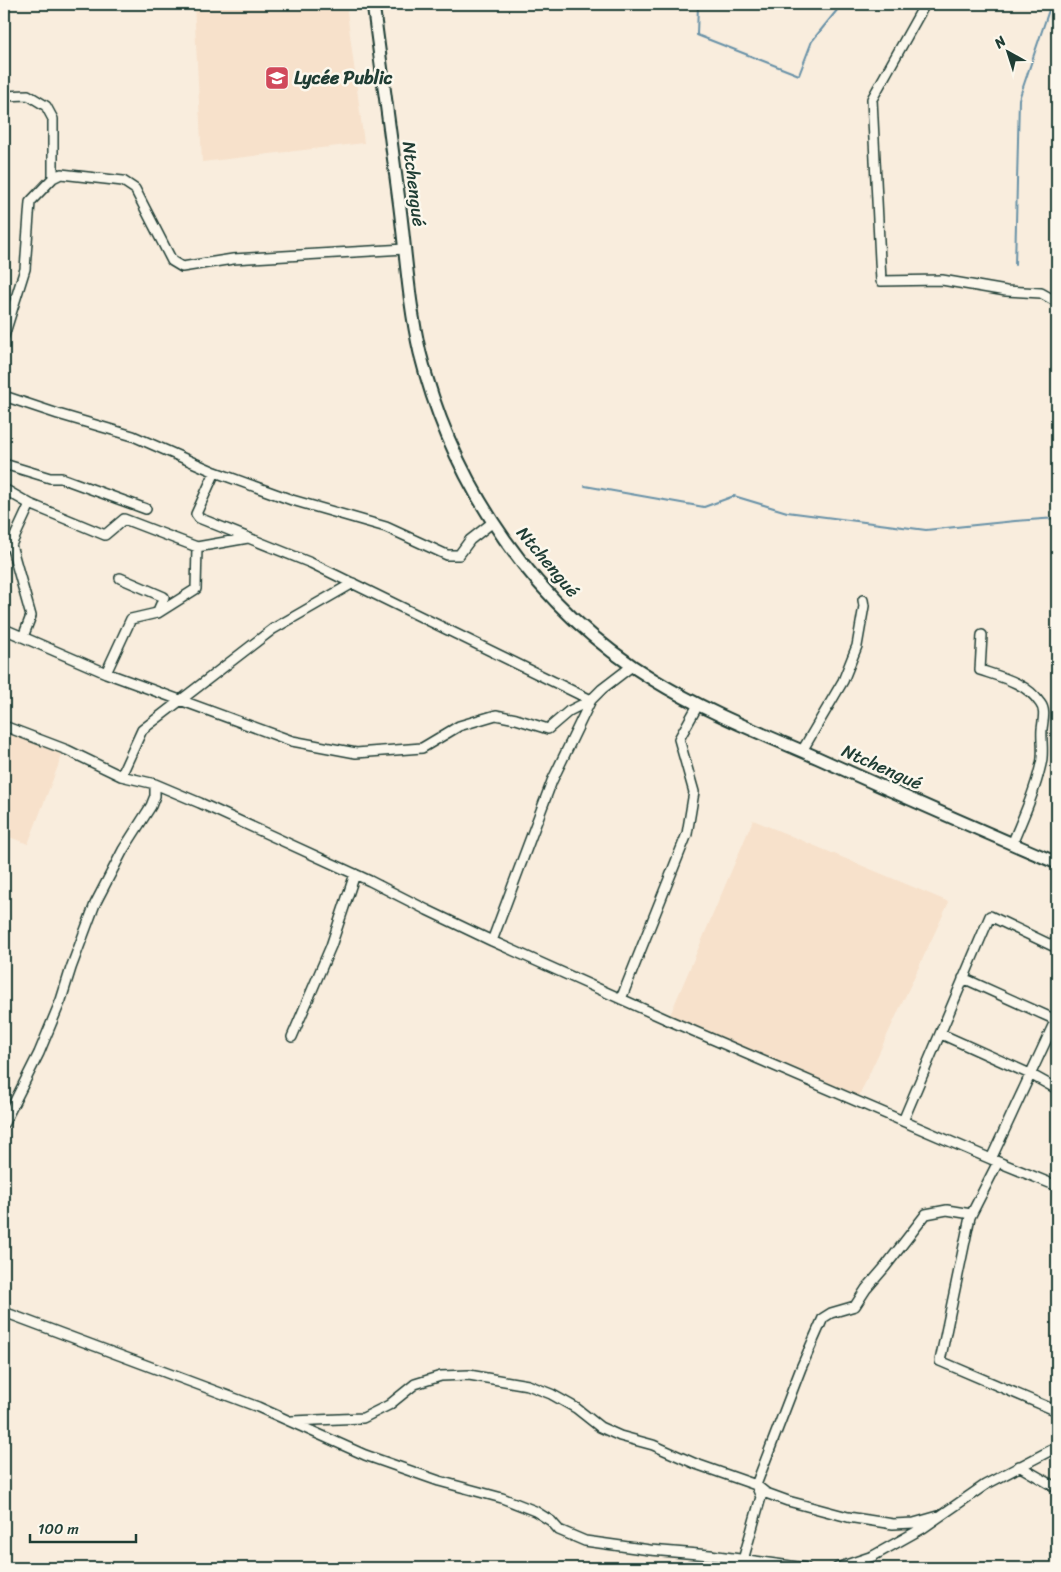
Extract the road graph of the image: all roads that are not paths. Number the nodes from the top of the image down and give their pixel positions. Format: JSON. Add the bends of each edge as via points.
{"nodes":[{"id":1,"x":374,"y":4,"type":"edge"},
{"id":2,"x":925,"y":4,"type":"edge"},
{"id":3,"x":4,"y":96,"type":"edge"},
{"id":4,"x":53,"y":178,"type":"junction"},
{"id":5,"x":405,"y":249,"type":"junction"},
{"id":6,"x":1057,"y":302,"type":"edge"},
{"id":7,"x":4,"y":336,"type":"edge"},
{"id":8,"x":4,"y":396,"type":"edge"},
{"id":9,"x":4,"y":464,"type":"edge"},
{"id":10,"x":215,"y":472,"type":"junction"},
{"id":11,"x":4,"y":488,"type":"edge"},
{"id":12,"x":30,"y":504,"type":"junction"},
{"id":13,"x":146,"y":509,"type":"dead end"},
{"id":14,"x":493,"y":522,"type":"junction"},
{"id":15,"x":248,"y":538,"type":"junction"},
{"id":16,"x":197,"y":547,"type":"junction"},
{"id":17,"x":120,"y":578,"type":"dead end"},
{"id":18,"x":353,"y":583,"type":"junction"},
{"id":19,"x":863,"y":600,"type":"dead end"},
{"id":20,"x":158,"y":613,"type":"junction"},
{"id":21,"x":4,"y":629,"type":"edge"},
{"id":22,"x":982,"y":635,"type":"dead end"},
{"id":23,"x":23,"y":637,"type":"junction"},
{"id":24,"x":632,"y":666,"type":"junction"},
{"id":25,"x":106,"y":673,"type":"junction"},
{"id":26,"x":182,"y":699,"type":"junction"},
{"id":27,"x":591,"y":700,"type":"junction"},
{"id":28,"x":698,"y":705,"type":"junction"},
{"id":29,"x":4,"y":726,"type":"edge"},
{"id":30,"x":802,"y":751,"type":"junction"},
{"id":31,"x":121,"y":776,"type":"junction"},
{"id":32,"x":154,"y":784,"type":"junction"},
{"id":33,"x":1012,"y":844,"type":"junction"},
{"id":34,"x":1057,"y":863,"type":"edge"},
{"id":35,"x":355,"y":874,"type":"junction"},
{"id":36,"x":492,"y":941,"type":"junction"},
{"id":37,"x":1057,"y":948,"type":"edge"},
{"id":38,"x":963,"y":978,"type":"junction"},
{"id":39,"x":621,"y":999,"type":"junction"},
{"id":40,"x":1057,"y":1019,"type":"edge"},
{"id":41,"x":941,"y":1034,"type":"junction"},
{"id":42,"x":292,"y":1037,"type":"dead end"},
{"id":43,"x":1030,"y":1074,"type":"junction"},
{"id":44,"x":1057,"y":1089,"type":"edge"},
{"id":45,"x":903,"y":1120,"type":"junction"},
{"id":46,"x":4,"y":1123,"type":"edge"},
{"id":47,"x":994,"y":1160,"type":"junction"},
{"id":48,"x":1057,"y":1186,"type":"edge"},
{"id":49,"x":972,"y":1214,"type":"junction"},
{"id":50,"x":4,"y":1312,"type":"edge"},
{"id":51,"x":1057,"y":1411,"type":"edge"},
{"id":52,"x":289,"y":1421,"type":"junction"},
{"id":53,"x":1057,"y":1447,"type":"edge"},
{"id":54,"x":1019,"y":1466,"type":"junction"},
{"id":55,"x":756,"y":1485,"type":"junction"},
{"id":56,"x":1057,"y":1488,"type":"edge"},
{"id":57,"x":942,"y":1515,"type":"junction"},
{"id":58,"x":743,"y":1560,"type":"junction"},
{"id":59,"x":806,"y":1568,"type":"edge"},
{"id":60,"x":837,"y":1568,"type":"edge"}],
"edges":[{"from":1,"to":5,"type":"main road","name":"Ntchengué"},
{"from":2,"to":6,"type":"street","via":[[872,99],[881,281],[942,280],[1006,291],[1041,293]]},
{"from":3,"to":4,"type":"street","via":[[28,95],[46,106],[53,119]]},
{"from":4,"to":5,"type":"street","via":[[61,174],[123,180],[130,184],[172,261],[182,267],[233,259]]},
{"from":4,"to":7,"type":"street","via":[[30,202],[26,269]]},
{"from":5,"to":14,"type":"main road","name":"Ntchengué","via":[[415,325],[430,387],[461,465]]},
{"from":8,"to":10,"type":"street","via":[[133,436]]},
{"from":9,"to":13,"type":"street","via":[[50,478],[61,478]]},
{"from":10,"to":14,"type":"street","via":[[292,500],[386,527],[448,555],[459,555],[470,540]]},
{"from":10,"to":15,"type":"street","via":[[196,514]]},
{"from":11,"to":12,"type":"street"},
{"from":12,"to":16,"type":"street","via":[[105,535],[124,519]]},
{"from":12,"to":23,"type":"street","via":[[11,545],[31,616]]},
{"from":14,"to":24,"type":"main road","name":"Ntchengué","via":[[557,603]]},
{"from":15,"to":16,"type":"street"},
{"from":15,"to":18,"type":"street"},
{"from":16,"to":20,"type":"street","via":[[196,589]]},
{"from":17,"to":20,"type":"street","via":[[164,597]]},
{"from":18,"to":26,"type":"street","via":[[273,629]]},
{"from":18,"to":27,"type":"street"},
{"from":19,"to":30,"type":"street","via":[[857,646],[843,681]]},
{"from":20,"to":25,"type":"street","via":[[131,619]]},
{"from":21,"to":23,"type":"street"},
{"from":22,"to":33,"type":"street","via":[[980,670],[1033,694],[1044,713],[1042,762]]},
{"from":23,"to":25,"type":"street"},
{"from":24,"to":27,"type":"street"},
{"from":24,"to":28,"type":"main road","name":"Ntchengué"},
{"from":25,"to":26,"type":"street"},
{"from":26,"to":27,"type":"street","via":[[292,741],[356,753],[422,748],[459,726],[496,715],[548,729],[570,711]]},
{"from":26,"to":31,"type":"street","via":[[142,730]]},
{"from":27,"to":36,"type":"street","via":[[552,781]]},
{"from":28,"to":30,"type":"main road","name":"Ntchengué"},
{"from":28,"to":39,"type":"street","via":[[679,739],[694,792],[687,834]]},
{"from":29,"to":31,"type":"street"},
{"from":30,"to":33,"type":"main road","name":"Ntchengué"},
{"from":31,"to":32,"type":"street"},
{"from":32,"to":35,"type":"street"},
{"from":32,"to":46,"type":"street","via":[[155,796],[151,806],[122,850],[95,904],[39,1053]]},
{"from":33,"to":34,"type":"main road","name":"Ntchengué"},
{"from":35,"to":36,"type":"street"},
{"from":35,"to":42,"type":"street","via":[[331,946]]},
{"from":36,"to":39,"type":"street"},
{"from":37,"to":38,"type":"street","via":[[990,916]]},
{"from":38,"to":40,"type":"street"},
{"from":38,"to":41,"type":"street"},
{"from":39,"to":45,"type":"street"},
{"from":40,"to":43,"type":"street"},
{"from":41,"to":43,"type":"street"},
{"from":41,"to":45,"type":"street"},
{"from":43,"to":44,"type":"street"},
{"from":43,"to":47,"type":"street"},
{"from":45,"to":47,"type":"street"},
{"from":47,"to":48,"type":"street"},
{"from":47,"to":49,"type":"street"},
{"from":49,"to":51,"type":"street","via":[[940,1360]]},
{"from":49,"to":55,"type":"street","via":[[947,1210],[926,1214],[855,1306],[824,1318]]},
{"from":50,"to":52,"type":"street"},
{"from":52,"to":55,"type":"street","via":[[363,1418],[389,1405],[414,1384],[441,1376],[469,1375],[528,1385],[551,1394],[600,1427],[620,1436],[653,1445]]},
{"from":52,"to":58,"type":"street","via":[[365,1455],[536,1511],[560,1530],[585,1541]]},
{"from":53,"to":54,"type":"street"},
{"from":54,"to":56,"type":"street"},
{"from":54,"to":57,"type":"street"},
{"from":55,"to":57,"type":"street","via":[[766,1493],[788,1501],[871,1522],[904,1524]]},
{"from":55,"to":58,"type":"street","via":[[760,1497]]},
{"from":57,"to":60,"type":"street","via":[[873,1556]]},
{"from":58,"to":59,"type":"street"}]}
